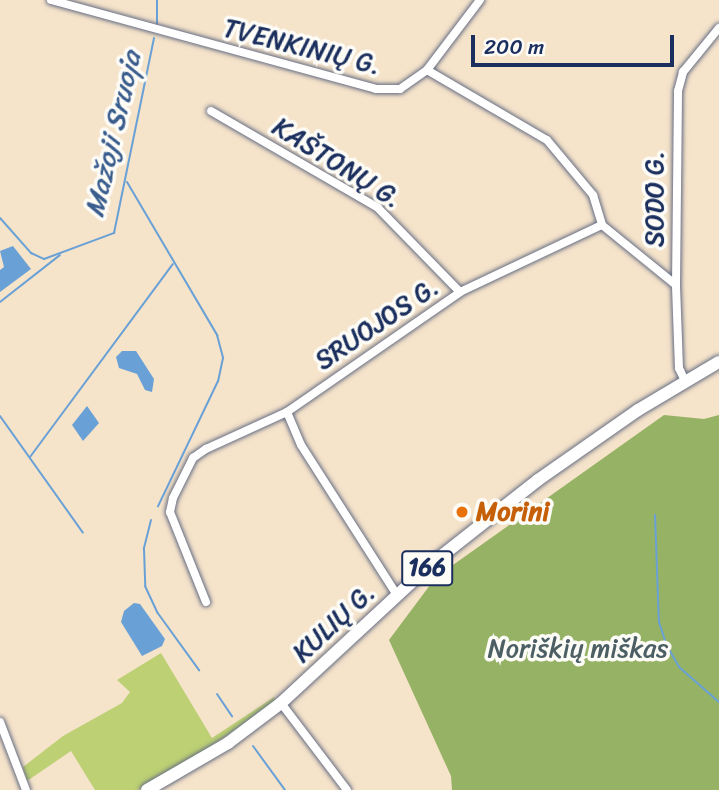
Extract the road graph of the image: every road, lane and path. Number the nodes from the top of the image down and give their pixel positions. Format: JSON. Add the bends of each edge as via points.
{"nodes":[{"id":1,"x":51,"y":0,"type":"edge"},
{"id":2,"x":480,"y":0,"type":"edge"},
{"id":3,"x":719,"y":28,"type":"edge"},
{"id":4,"x":428,"y":70,"type":"junction"},
{"id":5,"x":211,"y":111,"type":"dead end"},
{"id":6,"x":602,"y":225,"type":"junction"},
{"id":7,"x":676,"y":285,"type":"junction"},
{"id":8,"x":460,"y":292,"type":"junction"},
{"id":9,"x":719,"y":362,"type":"edge"},
{"id":10,"x":685,"y":382,"type":"junction"},
{"id":11,"x":287,"y":412,"type":"junction"},
{"id":12,"x":397,"y":594,"type":"junction"},
{"id":13,"x":206,"y":602,"type":"dead end"},
{"id":14,"x":281,"y":703,"type":"junction"},
{"id":15,"x":0,"y":722,"type":"edge"},
{"id":16,"x":26,"y":790,"type":"edge"},
{"id":17,"x":147,"y":790,"type":"edge"},
{"id":18,"x":347,"y":790,"type":"edge"}],
"edges":[{"from":1,"to":4,"type":"street","name":"TVENKINIŲ G.","via":[[376,89],[400,89]]},
{"from":2,"to":4,"type":"street"},
{"from":3,"to":7,"type":"street","name":"SODO G.","via":[[683,72],[678,91]]},
{"from":4,"to":6,"type":"street","via":[[547,140],[593,195]]},
{"from":5,"to":8,"type":"street","name":"KAŠTONŲ G.","via":[[378,208]]},
{"from":6,"to":7,"type":"street"},
{"from":6,"to":8,"type":"street","name":"SRUOJOS G."},
{"from":7,"to":10,"type":"street","name":"SODO G.","via":[[679,368]]},
{"from":8,"to":11,"type":"street","name":"SRUOJOS G."},
{"from":9,"to":10,"type":"main road","name":"KULIŲ G.","number":"166"},
{"from":10,"to":12,"type":"main road","name":"KULIŲ G.","number":"166","via":[[538,480]]},
{"from":11,"to":12,"type":"street","via":[[301,445]]},
{"from":11,"to":13,"type":"street","name":"SRUOJOS G.","via":[[223,439],[193,458],[173,498],[170,512]]},
{"from":12,"to":14,"type":"main road","name":"KULIŲ G.","number":"166"},
{"from":14,"to":17,"type":"main road","name":"KULIŲ G.","number":"166","via":[[228,743]]},
{"from":14,"to":18,"type":"street"},
{"from":15,"to":16,"type":"street"}]}
